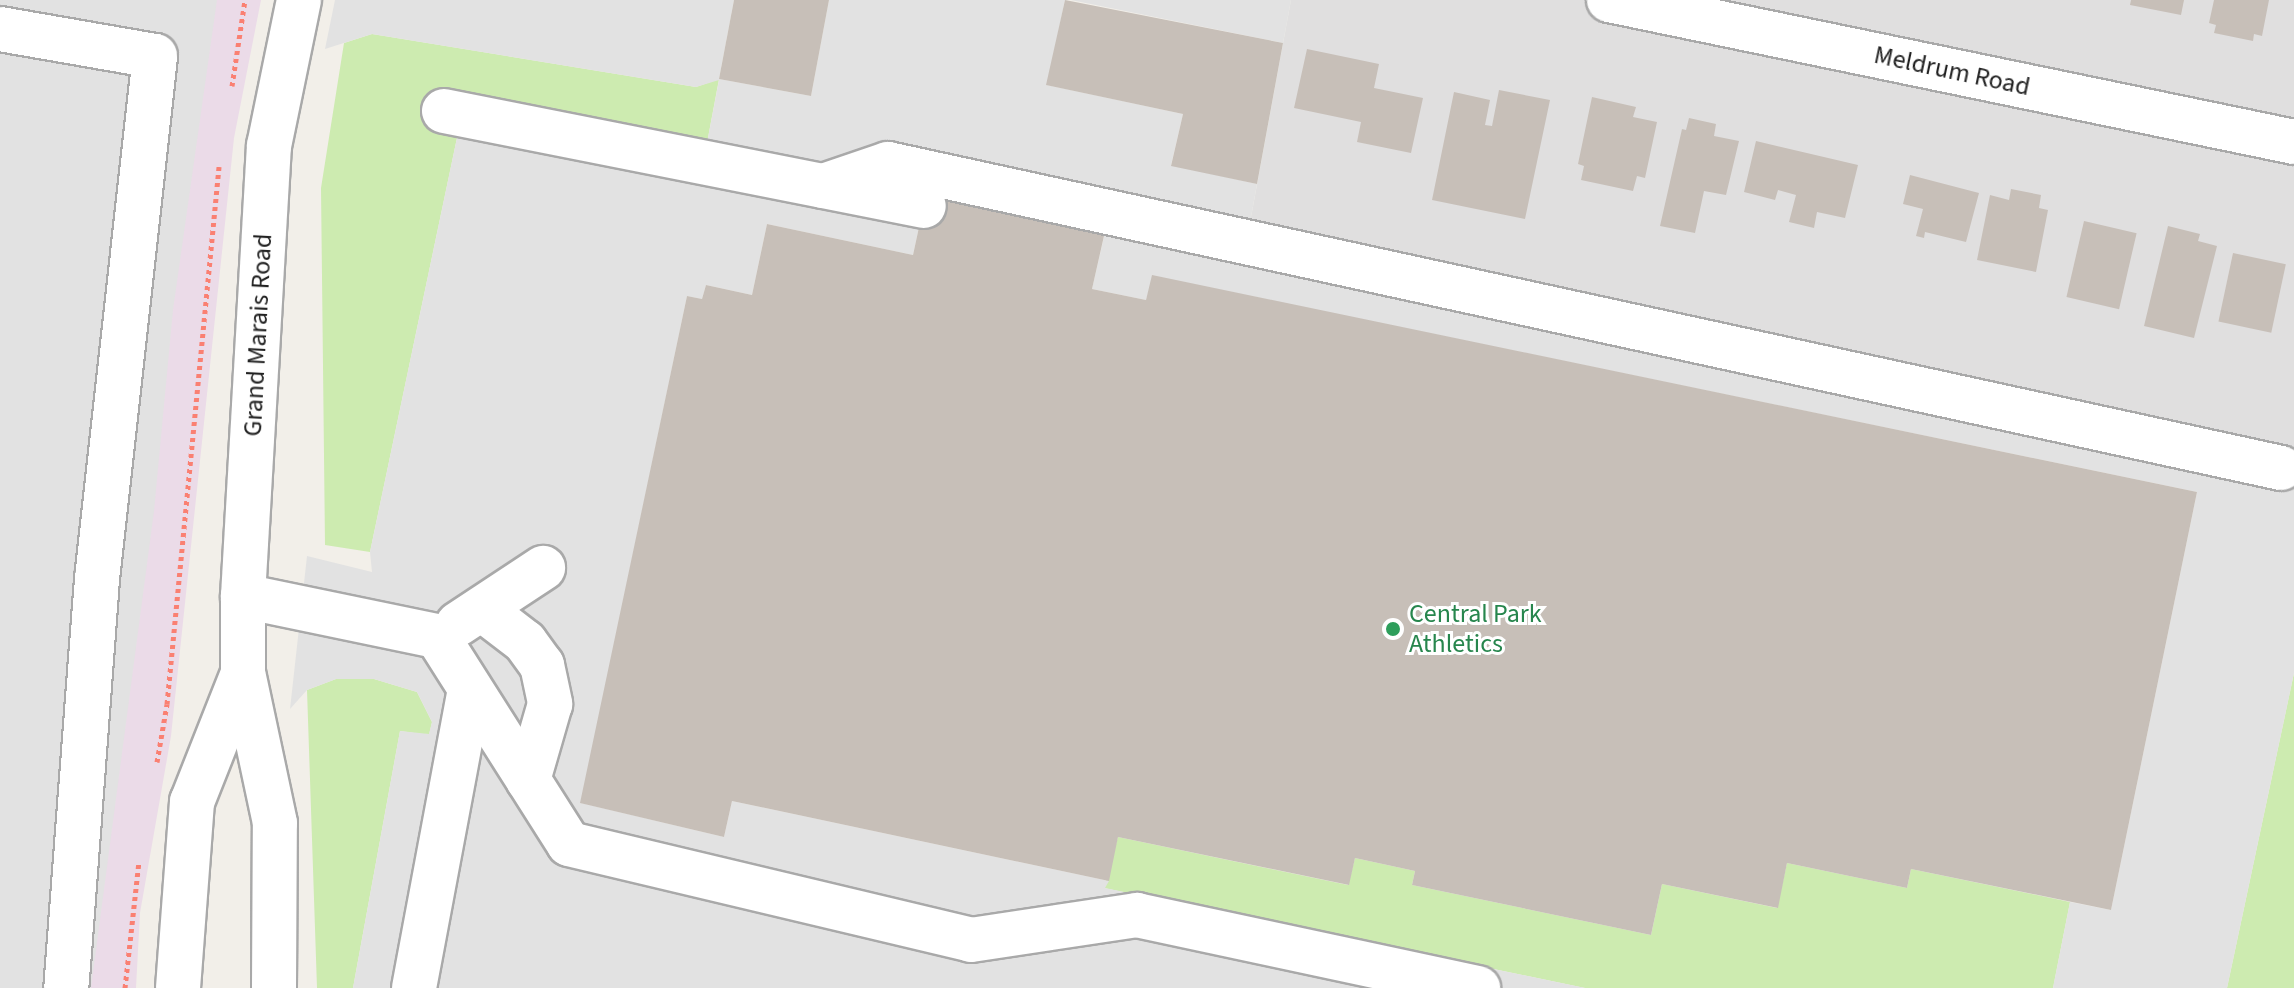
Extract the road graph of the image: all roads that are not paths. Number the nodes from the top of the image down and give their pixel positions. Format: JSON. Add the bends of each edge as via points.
{"nodes":[{"id":1,"x":299,"y":0,"type":"edge"},
{"id":2,"x":1609,"y":0,"type":"edge"},
{"id":3,"x":0,"y":29,"type":"edge"},
{"id":4,"x":444,"y":111,"type":"dead end"},
{"id":5,"x":2294,"y":142,"type":"edge"},
{"id":6,"x":823,"y":186,"type":"junction"},
{"id":7,"x":924,"y":206,"type":"dead end"},
{"id":8,"x":2281,"y":468,"type":"dead end"},
{"id":9,"x":543,"y":568,"type":"dead end"},
{"id":10,"x":243,"y":596,"type":"junction"},
{"id":11,"x":482,"y":609,"type":"junction"},
{"id":12,"x":437,"y":636,"type":"junction"},
{"id":13,"x":243,"y":673,"type":"junction"},
{"id":14,"x":470,"y":689,"type":"junction"},
{"id":15,"x":528,"y":780,"type":"junction"},
{"id":16,"x":1467,"y":987,"type":"edge"},
{"id":17,"x":66,"y":988,"type":"edge"},
{"id":18,"x":178,"y":988,"type":"edge"},
{"id":19,"x":274,"y":988,"type":"edge"},
{"id":20,"x":414,"y":988,"type":"edge"}],
"edges":[{"from":1,"to":10,"type":"street","name":"Grand Marais Road","via":[[269,146]]},
{"from":2,"to":5,"type":"street","name":"Meldrum Road"},
{"from":3,"to":17,"type":"street","via":[[155,56],[97,579]]},
{"from":4,"to":6,"type":"street"},
{"from":6,"to":7,"type":"street"},
{"from":6,"to":8,"type":"street","via":[[888,164]]},
{"from":9,"to":11,"type":"street"},
{"from":10,"to":12,"type":"street"},
{"from":10,"to":13,"type":"street","name":"Grand Marais Road"},
{"from":11,"to":12,"type":"street"},
{"from":11,"to":15,"type":"street","via":[[525,642],[542,665],[550,704]]},
{"from":12,"to":14,"type":"street"},
{"from":13,"to":18,"type":"street","name":"Grand Marais Road","via":[[192,802]]},
{"from":13,"to":19,"type":"street","name":"Grand Marais Road","via":[[275,823]]},
{"from":14,"to":15,"type":"street"},
{"from":14,"to":20,"type":"street"},
{"from":15,"to":16,"type":"street","via":[[569,844],[971,940],[1137,915]]}]}
